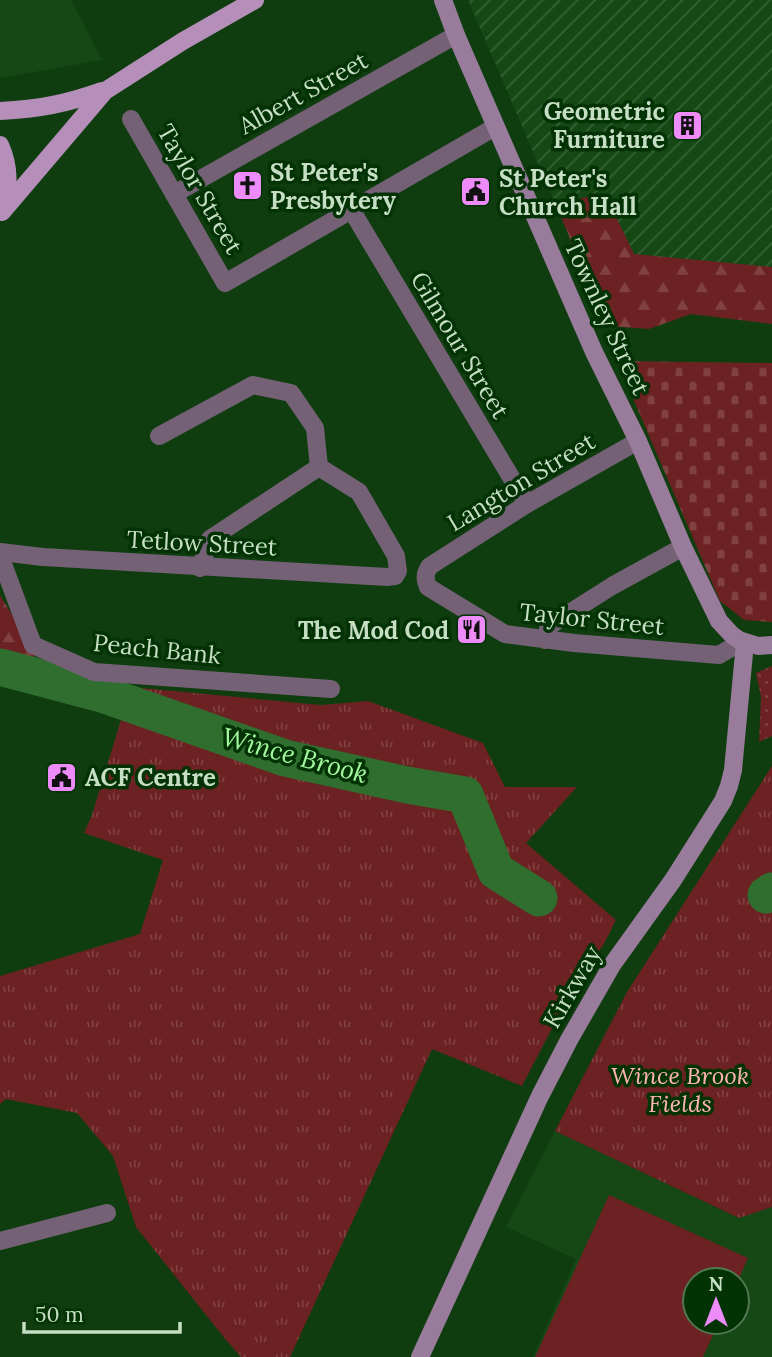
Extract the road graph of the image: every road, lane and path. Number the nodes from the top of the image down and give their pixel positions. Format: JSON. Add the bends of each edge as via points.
{"nodes":[{"id":1,"x":255,"y":0,"type":"edge"},
{"id":2,"x":443,"y":0,"type":"edge"},
{"id":3,"x":456,"y":35,"type":"junction"},
{"id":4,"x":104,"y":90,"type":"junction"},
{"id":5,"x":0,"y":111,"type":"edge"},
{"id":6,"x":131,"y":119,"type":"dead end"},
{"id":7,"x":495,"y":127,"type":"junction"},
{"id":8,"x":0,"y":145,"type":"edge"},
{"id":9,"x":174,"y":194,"type":"junction"},
{"id":10,"x":352,"y":211,"type":"junction"},
{"id":11,"x":1,"y":214,"type":"edge"},
{"id":12,"x":159,"y":436,"type":"dead end"},
{"id":13,"x":638,"y":441,"type":"junction"},
{"id":14,"x":318,"y":467,"type":"junction"},
{"id":15,"x":527,"y":504,"type":"junction"},
{"id":16,"x":683,"y":547,"type":"junction"},
{"id":17,"x":0,"y":554,"type":"edge"},
{"id":18,"x":430,"y":566,"type":"joint"},
{"id":19,"x":200,"y":568,"type":"junction"},
{"id":20,"x":545,"y":640,"type":"junction"},
{"id":21,"x":740,"y":640,"type":"junction"},
{"id":22,"x":772,"y":645,"type":"edge"},
{"id":23,"x":331,"y":689,"type":"dead end"},
{"id":24,"x":107,"y":1213,"type":"dead end"},
{"id":25,"x":0,"y":1241,"type":"edge"},
{"id":26,"x":420,"y":1357,"type":"edge"}],
"edges":[{"from":1,"to":4,"type":"main road"},
{"from":2,"to":3,"type":"street","name":"Townley Street"},
{"from":3,"to":7,"type":"street","name":"Townley Street"},
{"from":3,"to":9,"type":"street","name":"Albert Street"},
{"from":4,"to":5,"type":"main road","via":[[71,102]]},
{"from":4,"to":11,"type":"main road"},
{"from":6,"to":9,"type":"street","name":"Taylor Street"},
{"from":7,"to":10,"type":"street"},
{"from":7,"to":13,"type":"street","name":"Townley Street"},
{"from":8,"to":11,"type":"main road","via":[[8,177]]},
{"from":9,"to":10,"type":"street","name":"Taylor Street","via":[[225,283]]},
{"from":10,"to":15,"type":"street","name":"Gilmour Street"},
{"from":12,"to":14,"type":"street","via":[[253,385],[291,393],[315,428]]},
{"from":13,"to":15,"type":"street","name":"Langton Street"},
{"from":13,"to":16,"type":"street","name":"Townley Street"},
{"from":14,"to":19,"type":"street","via":[[210,539]]},
{"from":14,"to":19,"type":"street","name":"Tetlow Street","via":[[359,492],[396,556],[395,576]]},
{"from":15,"to":18,"type":"street","name":"Langton Street"},
{"from":16,"to":20,"type":"street","via":[[549,626]]},
{"from":16,"to":21,"type":"street","name":"Townley Street","via":[[719,621]]},
{"from":17,"to":19,"type":"street","name":"Tetlow Street"},
{"from":17,"to":23,"type":"street","name":"Peach Bank","via":[[33,645],[94,672]]},
{"from":18,"to":20,"type":"street","name":"Taylor Street","via":[[425,575],[428,587],[505,634]]},
{"from":20,"to":21,"type":"street","name":"Taylor Street","via":[[719,655]]},
{"from":21,"to":22,"type":"street"},
{"from":21,"to":26,"type":"street","name":"Kirkway","via":[[733,770],[723,801],[612,965],[569,1040]]},
{"from":24,"to":25,"type":"street"}]}
